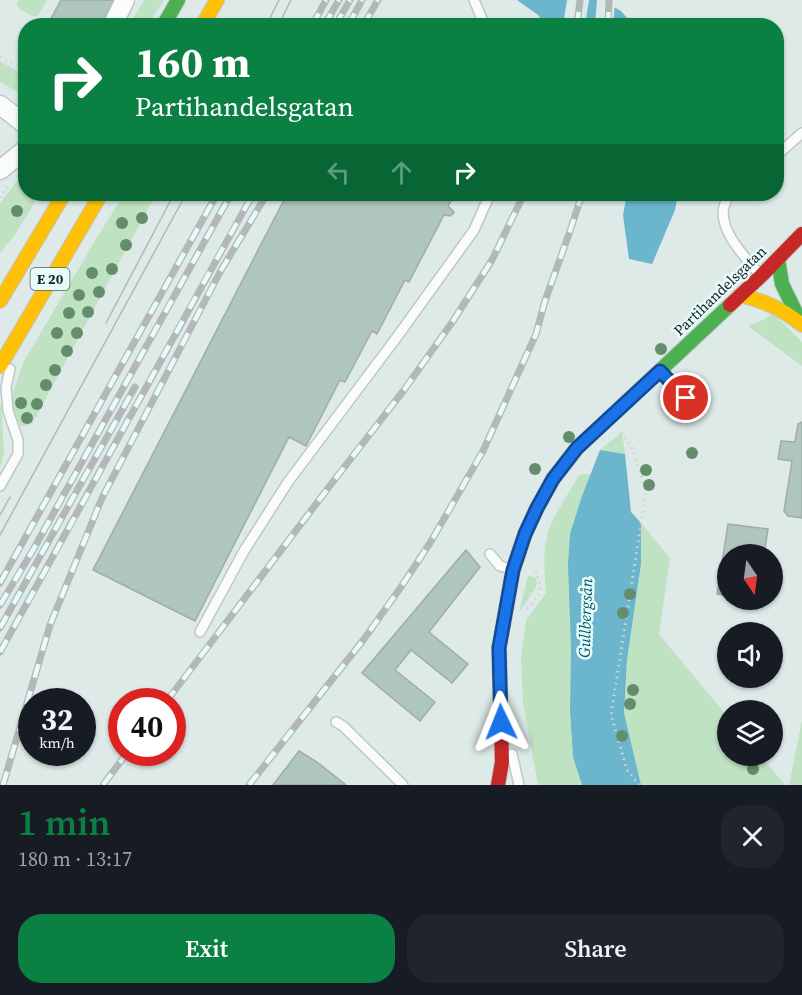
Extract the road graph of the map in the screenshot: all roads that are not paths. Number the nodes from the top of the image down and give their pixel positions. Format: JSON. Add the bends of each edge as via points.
{"nodes":[{"id":1,"x":126,"y":0,"type":"edge"},
{"id":2,"x":178,"y":0,"type":"edge"},
{"id":3,"x":217,"y":0,"type":"edge"},
{"id":4,"x":474,"y":0,"type":"edge"},
{"id":5,"x":116,"y":18,"type":"edge"},
{"id":6,"x":168,"y":18,"type":"edge"},
{"id":7,"x":207,"y":18,"type":"edge"},
{"id":8,"x":482,"y":18,"type":"edge"},
{"id":9,"x":0,"y":105,"type":"edge"},
{"id":10,"x":18,"y":119,"type":"edge"},
{"id":11,"x":802,"y":133,"type":"edge"},
{"id":12,"x":784,"y":149,"type":"edge"},
{"id":13,"x":18,"y":155,"type":"edge"},
{"id":14,"x":0,"y":170,"type":"edge"},
{"id":15,"x":60,"y":201,"type":"edge"},
{"id":16,"x":97,"y":201,"type":"edge"},
{"id":17,"x":487,"y":201,"type":"edge"},
{"id":18,"x":727,"y":201,"type":"edge"},
{"id":19,"x":802,"y":234,"type":"edge"},
{"id":20,"x":778,"y":259,"type":"junction"},
{"id":21,"x":761,"y":276,"type":"junction"},
{"id":22,"x":740,"y":295,"type":"junction"},
{"id":23,"x":0,"y":302,"type":"edge"},
{"id":24,"x":801,"y":324,"type":"edge"},
{"id":25,"x":20,"y":330,"type":"junction"},
{"id":26,"x":0,"y":366,"type":"edge"},
{"id":27,"x":660,"y":371,"type":"junction"},
{"id":28,"x":686,"y":398,"type":"dead end"},
{"id":29,"x":0,"y":486,"type":"edge"},
{"id":30,"x":490,"y":554,"type":"dead end"},
{"id":31,"x":513,"y":570,"type":"junction"},
{"id":32,"x":200,"y":632,"type":"dead end"},
{"id":33,"x":500,"y":702,"type":"junction"},
{"id":34,"x":340,"y":724,"type":"dead end"},
{"id":35,"x":403,"y":785,"type":"edge"},
{"id":36,"x":498,"y":785,"type":"edge"},
{"id":37,"x":519,"y":785,"type":"edge"}],
"edges":[{"from":1,"to":5,"type":"street"},
{"from":2,"to":6,"type":"main road"},
{"from":3,"to":7,"type":"main road"},
{"from":4,"to":8,"type":"lane"},
{"from":9,"to":10,"type":"street"},
{"from":11,"to":12,"type":"lane"},
{"from":13,"to":14,"type":"street"},
{"from":15,"to":23,"type":"main road","number":"E 20"},
{"from":16,"to":25,"type":"main road","number":"E 20"},
{"from":17,"to":32,"type":"lane","via":[[474,230],[288,482],[244,551]]},
{"from":18,"to":21,"type":"lane","via":[[723,209],[725,225]]},
{"from":19,"to":20,"type":"main road","name":"Partihandelsgatan"},
{"from":20,"to":21,"type":"main road","name":"Partihandelsgatan"},
{"from":20,"to":24,"type":"main road","via":[[782,284]]},
{"from":21,"to":22,"type":"main road","name":"Partihandelsgatan"},
{"from":22,"to":24,"type":"main road","via":[[774,304]]},
{"from":22,"to":27,"type":"main road","name":"Partihandelsgatan"},
{"from":25,"to":26,"type":"main road","number":"E 20"},
{"from":25,"to":29,"type":"lane","via":[[6,387],[18,454]]},
{"from":27,"to":28,"type":"lane"},
{"from":27,"to":31,"type":"main road","name":"Partihandelsgatan","via":[[577,448],[553,479],[525,534]]},
{"from":30,"to":31,"type":"lane","via":[[501,566]]},
{"from":31,"to":33,"type":"main road","name":"Partihandelsgatan","via":[[499,648]]},
{"from":33,"to":36,"type":"main road","via":[[502,762]]},
{"from":33,"to":37,"type":"lane","name":"Partihandelsgatan"},
{"from":34,"to":35,"type":"lane"}]}
